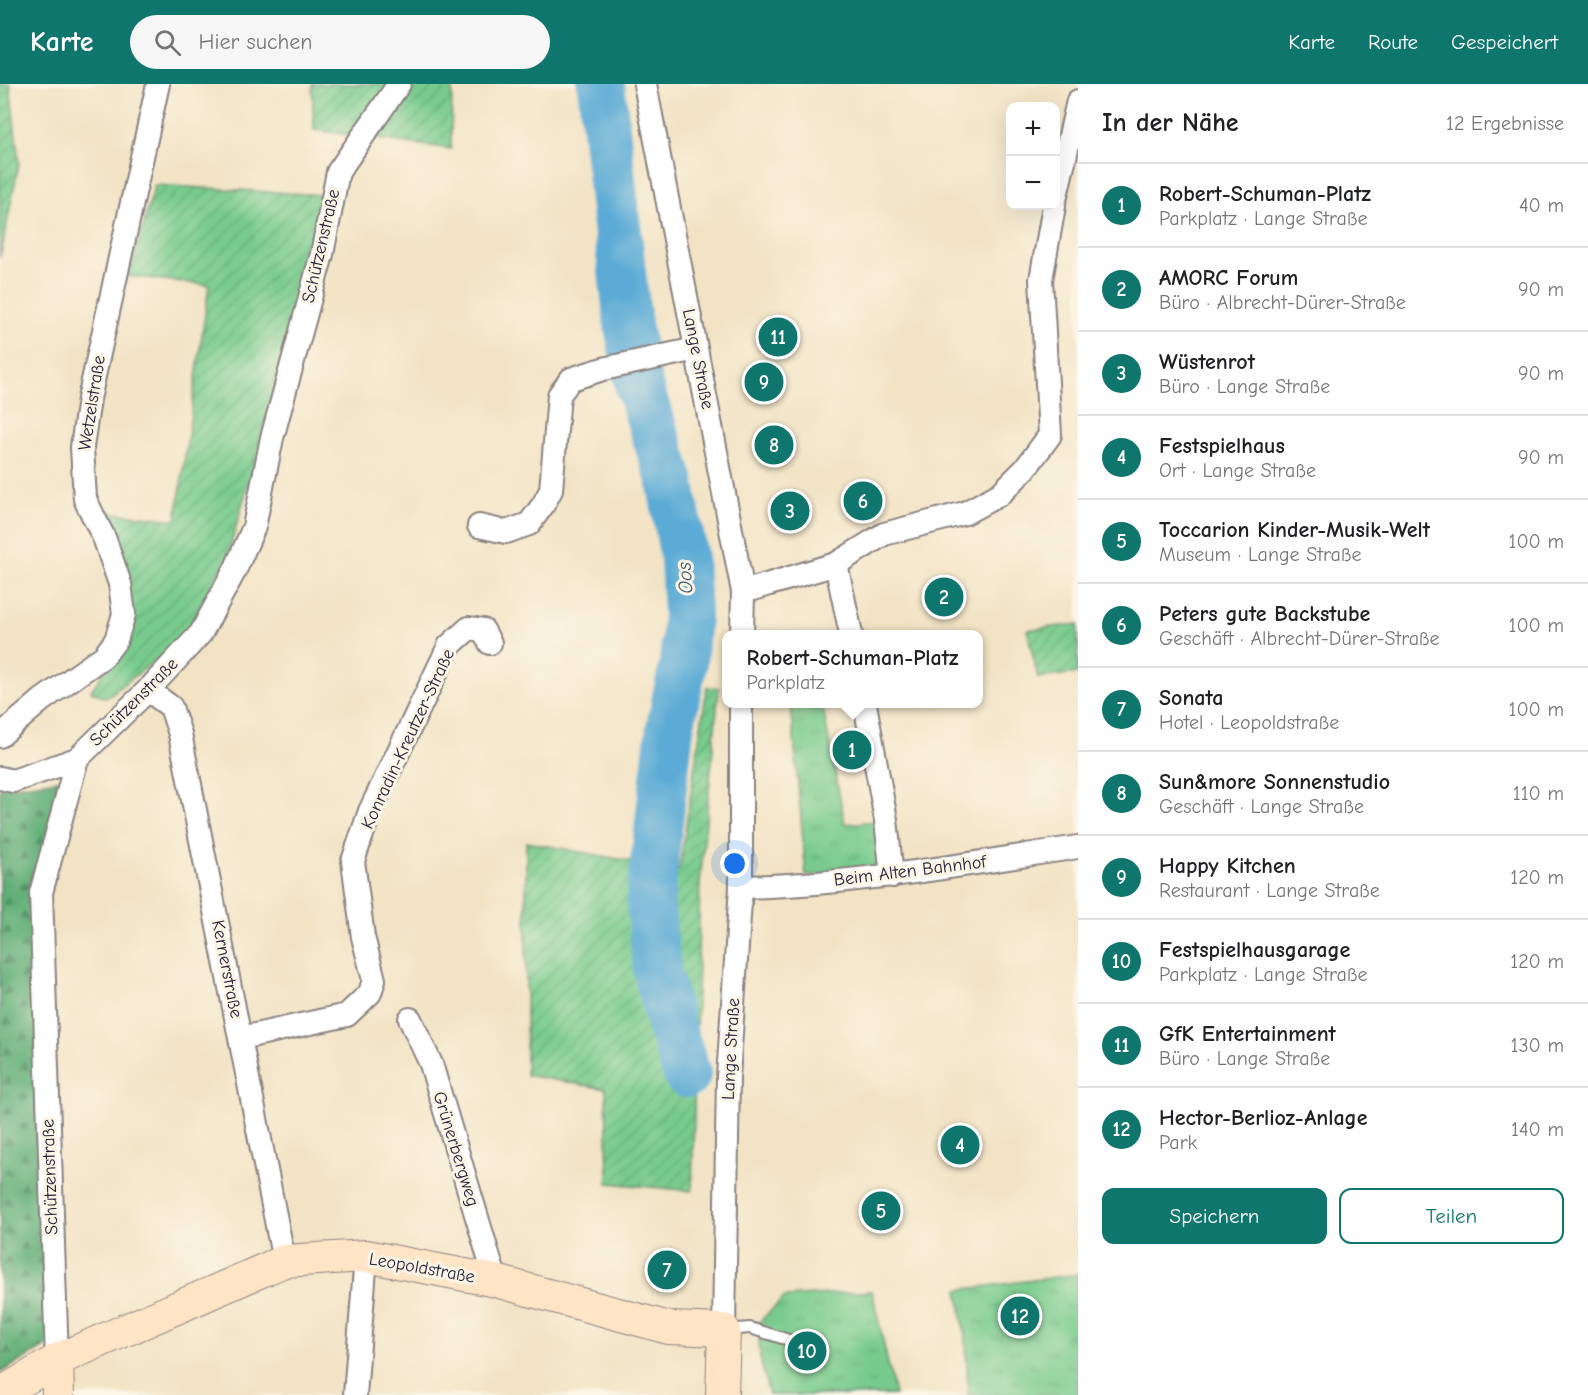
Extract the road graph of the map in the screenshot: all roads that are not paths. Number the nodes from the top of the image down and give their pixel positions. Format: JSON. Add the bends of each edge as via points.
{"nodes":[{"id":1,"x":158,"y":84,"type":"edge"},
{"id":2,"x":399,"y":84,"type":"edge"},
{"id":3,"x":645,"y":84,"type":"edge"},
{"id":4,"x":1077,"y":114,"type":"edge"},
{"id":5,"x":1060,"y":180,"type":"edge"},
{"id":6,"x":1053,"y":210,"type":"edge"},
{"id":7,"x":696,"y":349,"type":"junction"},
{"id":8,"x":478,"y":526,"type":"dead end"},
{"id":9,"x":836,"y":564,"type":"junction"},
{"id":10,"x":742,"y":592,"type":"junction"},
{"id":11,"x":742,"y":630,"type":"edge"},
{"id":12,"x":850,"y":630,"type":"edge"},
{"id":13,"x":490,"y":643,"type":"dead end"},
{"id":14,"x":148,"y":690,"type":"junction"},
{"id":15,"x":741,"y":708,"type":"edge"},
{"id":16,"x":866,"y":708,"type":"edge"},
{"id":17,"x":0,"y":736,"type":"edge"},
{"id":18,"x":77,"y":759,"type":"junction"},
{"id":19,"x":0,"y":778,"type":"edge"},
{"id":20,"x":1078,"y":848,"type":"edge"},
{"id":21,"x":892,"y":876,"type":"junction"},
{"id":22,"x":741,"y":888,"type":"junction"},
{"id":23,"x":410,"y":1019,"type":"dead end"},
{"id":24,"x":241,"y":1038,"type":"junction"},
{"id":25,"x":366,"y":1256,"type":"junction"},
{"id":26,"x":284,"y":1261,"type":"junction"},
{"id":27,"x":496,"y":1281,"type":"junction"},
{"id":28,"x":724,"y":1330,"type":"junction"},
{"id":29,"x":792,"y":1341,"type":"dead end"},
{"id":30,"x":57,"y":1360,"type":"junction"},
{"id":31,"x":0,"y":1394,"type":"edge"},
{"id":32,"x":58,"y":1395,"type":"edge"},
{"id":33,"x":356,"y":1395,"type":"edge"},
{"id":34,"x":722,"y":1395,"type":"edge"}],
"edges":[{"from":1,"to":17,"type":"street","name":"Wetzelstraße","via":[[82,447],[85,499],[120,584],[124,614],[116,640],[104,656]]},
{"from":2,"to":14,"type":"street","name":"Schützenstraße","via":[[338,172],[322,254],[272,438],[254,527],[201,633]]},
{"from":3,"to":7,"type":"street","name":"Lange Straße"},
{"from":4,"to":5,"type":"street"},
{"from":6,"to":9,"type":"street","via":[[1041,280],[1050,435],[1000,495],[965,513],[884,534]]},
{"from":7,"to":8,"type":"street","via":[[571,379],[559,395],[551,490],[529,524],[506,532]]},
{"from":7,"to":10,"type":"street","name":"Lange Straße"},
{"from":9,"to":10,"type":"street"},
{"from":9,"to":12,"type":"street"},
{"from":10,"to":11,"type":"street","name":"Lange Straße"},
{"from":13,"to":24,"type":"street","name":"Konradin-Kreutzer-Straße","via":[[483,630],[469,628],[449,646],[370,811],[353,861],[363,937],[374,980],[370,993],[347,1016]]},
{"from":14,"to":18,"type":"street","name":"Schützenstraße"},
{"from":14,"to":24,"type":"street","name":"Kernerstraße","via":[[171,707],[180,734]]},
{"from":15,"to":22,"type":"street","name":"Lange Straße"},
{"from":16,"to":21,"type":"street"},
{"from":18,"to":19,"type":"street","via":[[13,781]]},
{"from":18,"to":30,"type":"street","name":"Schützenstraße","via":[[40,893]]},
{"from":20,"to":21,"type":"street","name":"Beim Alten Bahnhof"},
{"from":21,"to":22,"type":"street","name":"Beim Alten Bahnhof"},
{"from":22,"to":28,"type":"street","name":"Lange Straße","via":[[728,1077]]},
{"from":23,"to":27,"type":"street","name":"Grünerbergweg","via":[[430,1065]]},
{"from":24,"to":26,"type":"street","name":"Kernerstraße"},
{"from":25,"to":26,"type":"main road","name":"Leopoldstraße"},
{"from":25,"to":27,"type":"main road","name":"Leopoldstraße"},
{"from":25,"to":33,"type":"street"},
{"from":26,"to":30,"type":"main road","name":"Leopoldstraße"},
{"from":27,"to":28,"type":"main road","name":"Leopoldstraße","via":[[669,1328]]},
{"from":28,"to":29,"type":"lane","via":[[750,1328]]},
{"from":28,"to":34,"type":"main road","name":"Lange Straße"},
{"from":30,"to":31,"type":"main road","name":"Leopoldstraße"},
{"from":30,"to":32,"type":"main road"}]}
